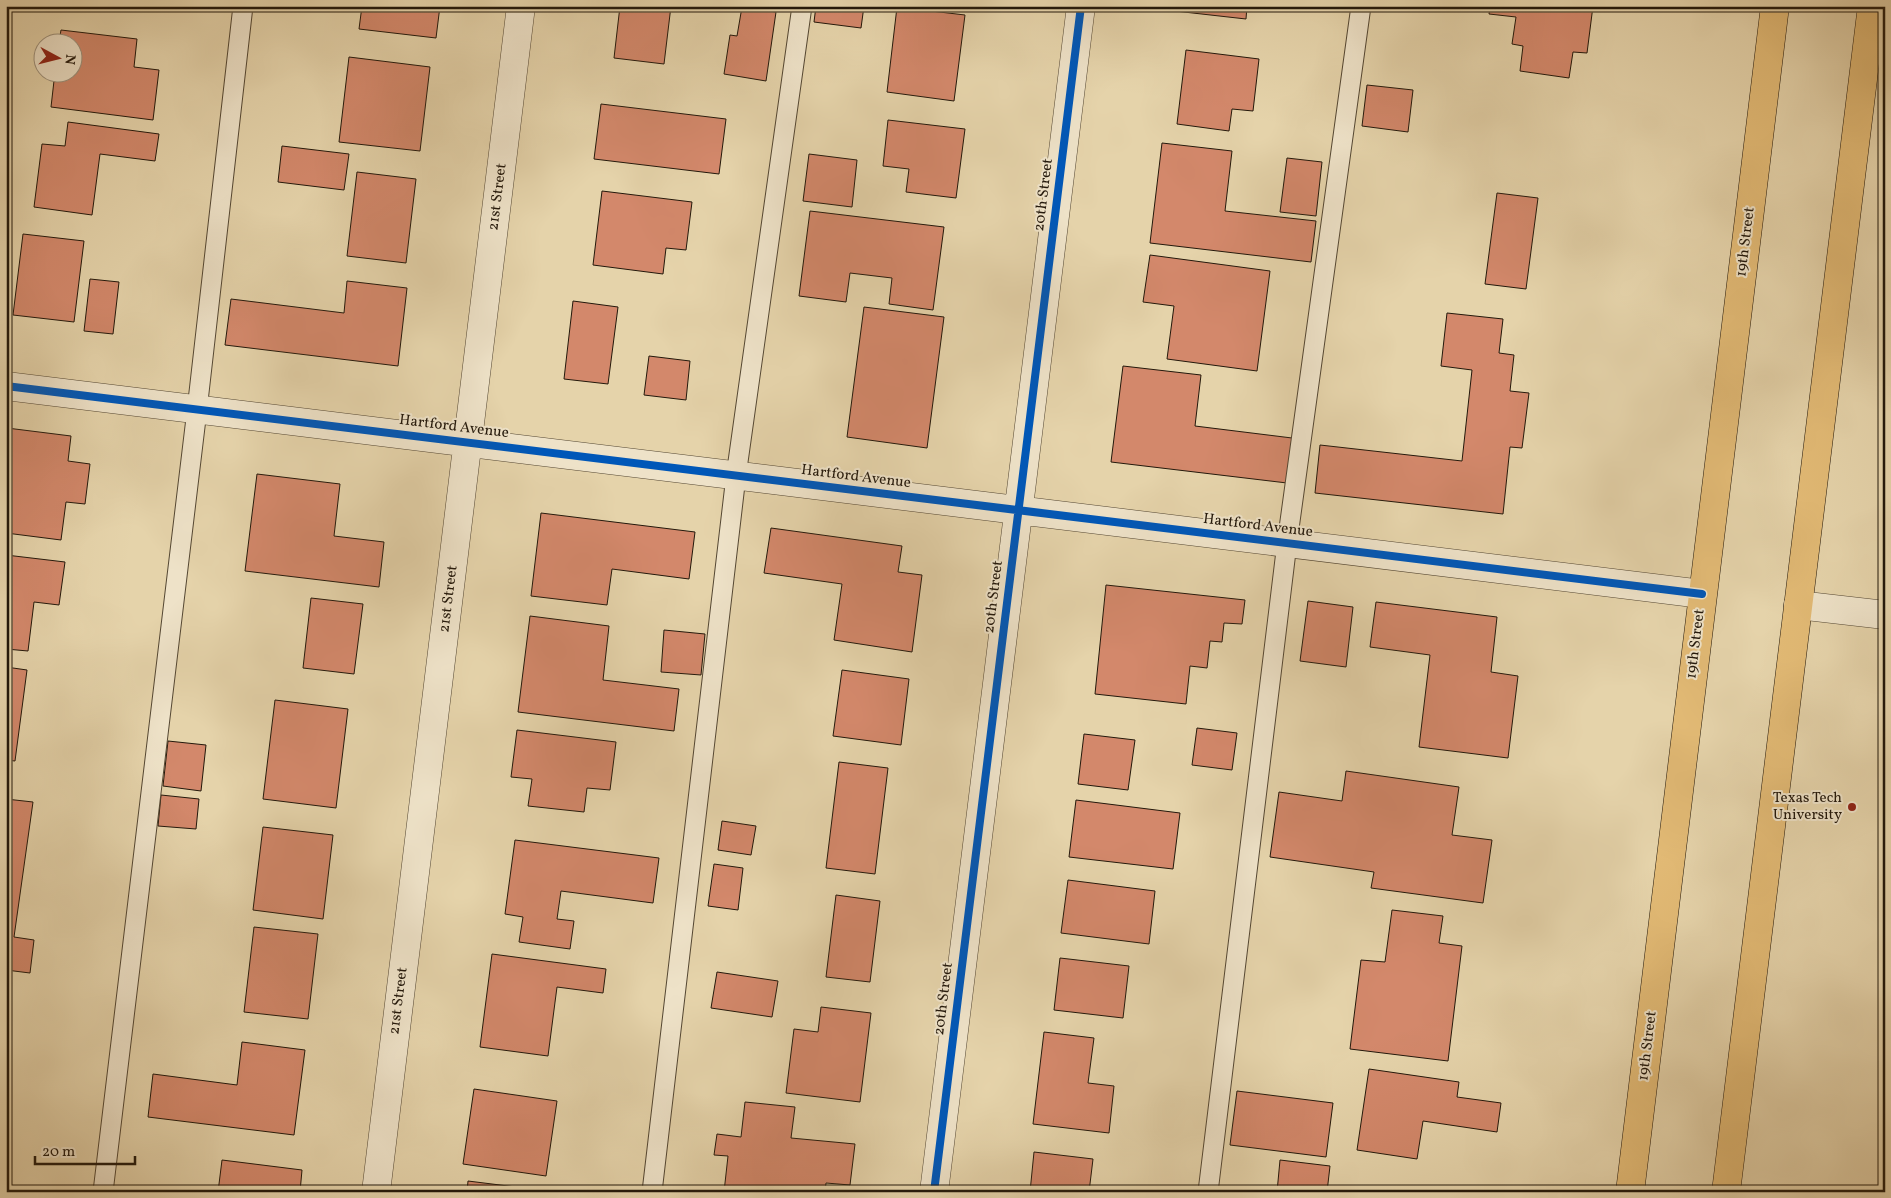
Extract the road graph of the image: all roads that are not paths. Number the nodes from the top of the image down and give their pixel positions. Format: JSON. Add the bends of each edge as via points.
{"nodes":[{"id":1,"x":243,"y":6,"type":"edge"},
{"id":2,"x":521,"y":6,"type":"edge"},
{"id":3,"x":802,"y":6,"type":"edge"},
{"id":4,"x":1081,"y":6,"type":"edge"},
{"id":5,"x":1361,"y":6,"type":"edge"},
{"id":6,"x":1775,"y":6,"type":"edge"},
{"id":7,"x":1872,"y":6,"type":"edge"},
{"id":8,"x":6,"y":386,"type":"edge"},
{"id":9,"x":197,"y":410,"type":"junction"},
{"id":10,"x":468,"y":443,"type":"junction"},
{"id":11,"x":736,"y":476,"type":"junction"},
{"id":12,"x":1019,"y":510,"type":"junction"},
{"id":13,"x":1287,"y":543,"type":"junction"},
{"id":14,"x":1702,"y":594,"type":"junction"},
{"id":15,"x":1798,"y":605,"type":"junction"},
{"id":16,"x":1885,"y":615,"type":"edge"},
{"id":17,"x":103,"y":1192,"type":"edge"},
{"id":18,"x":376,"y":1192,"type":"edge"},
{"id":19,"x":652,"y":1192,"type":"edge"},
{"id":20,"x":934,"y":1192,"type":"edge"},
{"id":21,"x":1208,"y":1192,"type":"edge"},
{"id":22,"x":1630,"y":1192,"type":"edge"},
{"id":23,"x":1726,"y":1192,"type":"edge"}],
"edges":[{"from":1,"to":9,"type":"lane"},
{"from":2,"to":10,"type":"street","name":"21st Street"},
{"from":3,"to":11,"type":"lane"},
{"from":4,"to":12,"type":"street","name":"20th Street"},
{"from":5,"to":13,"type":"lane"},
{"from":6,"to":14,"type":"main road","name":"19th Street"},
{"from":7,"to":15,"type":"main road"},
{"from":8,"to":9,"type":"street","name":"Hartford Avenue"},
{"from":9,"to":10,"type":"street","name":"Hartford Avenue"},
{"from":9,"to":17,"type":"lane"},
{"from":10,"to":11,"type":"street","name":"Hartford Avenue"},
{"from":10,"to":18,"type":"street","name":"21st Street"},
{"from":11,"to":12,"type":"street","name":"Hartford Avenue"},
{"from":11,"to":19,"type":"lane"},
{"from":12,"to":13,"type":"street","name":"Hartford Avenue"},
{"from":12,"to":20,"type":"street","name":"20th Street"},
{"from":13,"to":14,"type":"street","name":"Hartford Avenue"},
{"from":13,"to":21,"type":"lane"},
{"from":14,"to":22,"type":"main road","name":"19th Street"},
{"from":15,"to":16,"type":"street"},
{"from":15,"to":23,"type":"main road"}]}
